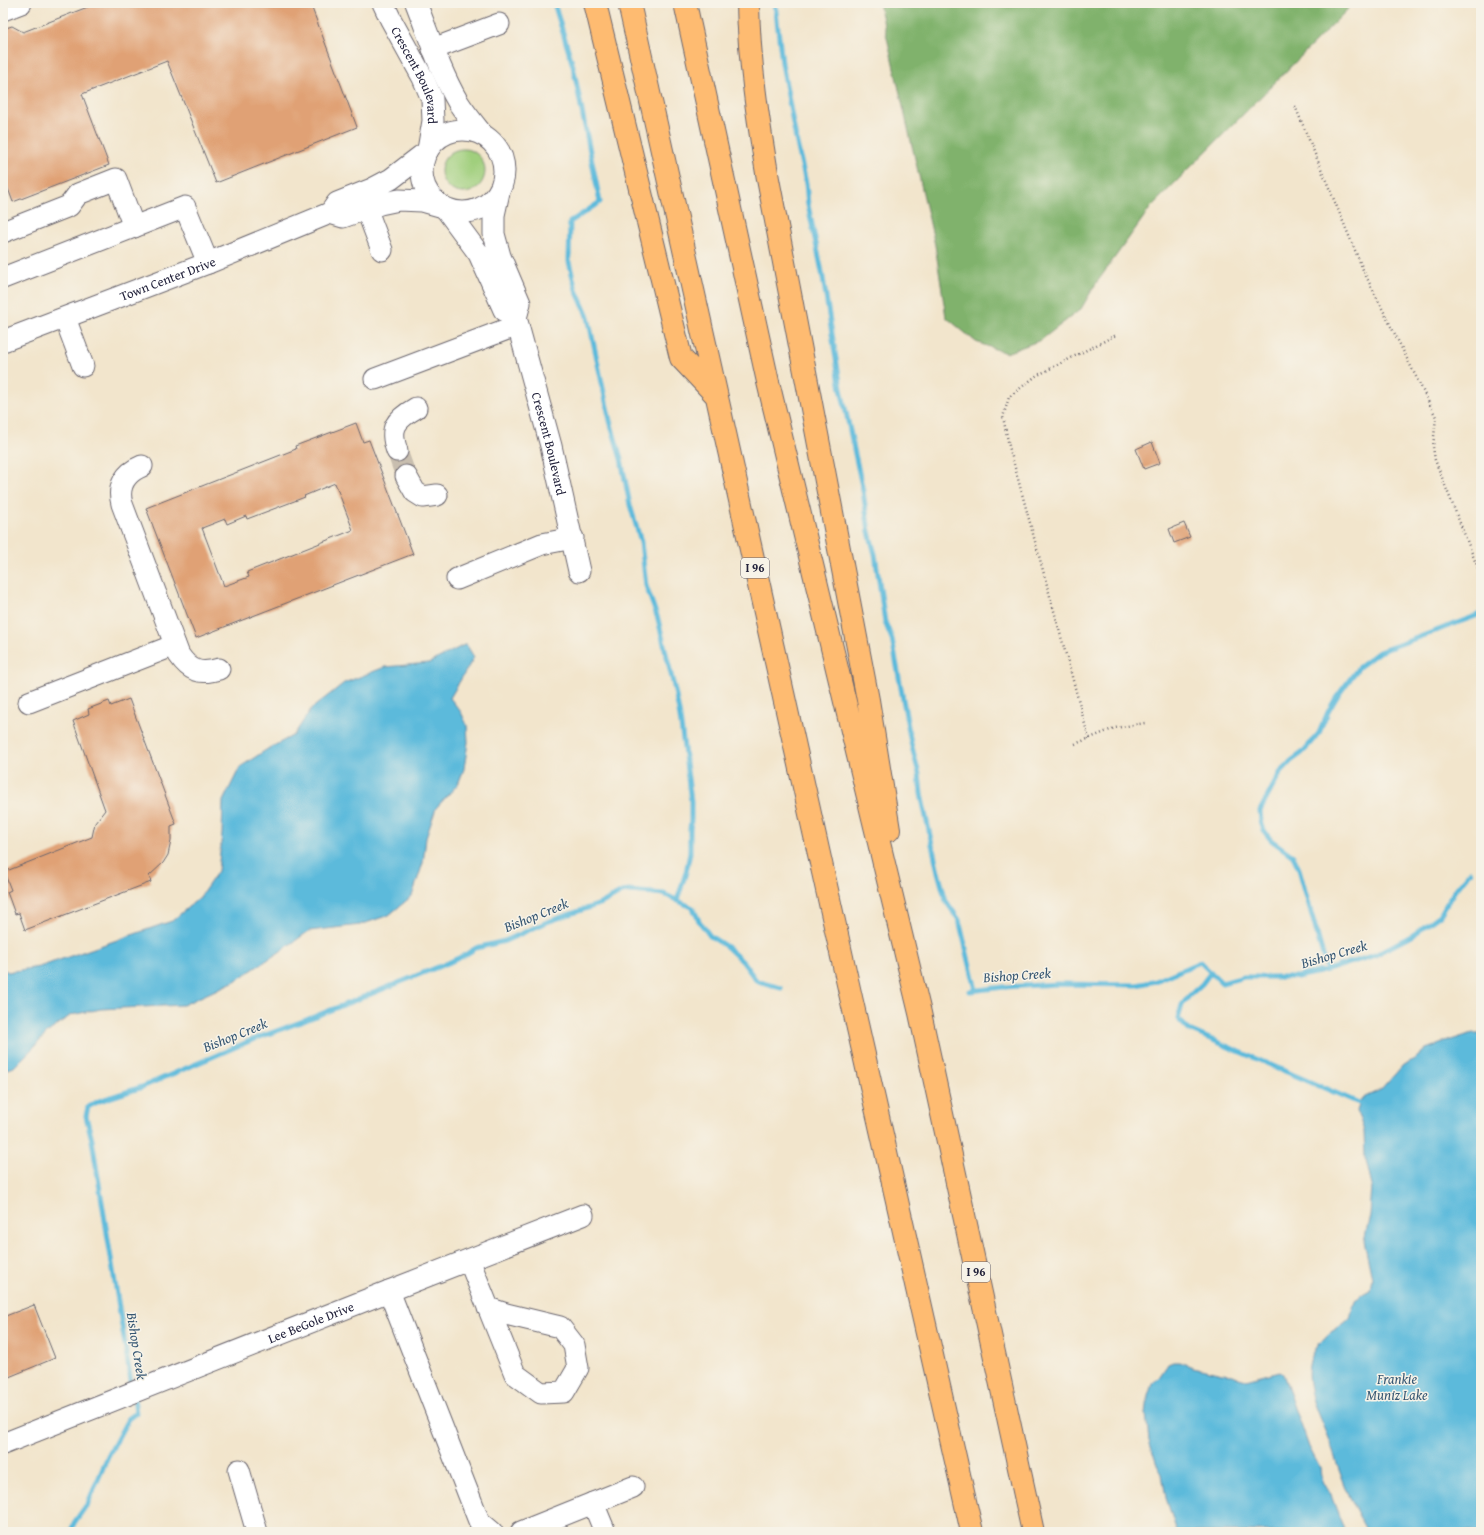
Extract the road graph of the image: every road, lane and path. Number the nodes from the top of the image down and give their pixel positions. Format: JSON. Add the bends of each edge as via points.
{"nodes":[{"id":1,"x":21,"y":3,"type":"edge"},
{"id":2,"x":383,"y":3,"type":"edge"},
{"id":3,"x":416,"y":3,"type":"edge"},
{"id":4,"x":595,"y":3,"type":"edge"},
{"id":5,"x":629,"y":3,"type":"edge"},
{"id":6,"x":685,"y":3,"type":"edge"},
{"id":7,"x":748,"y":3,"type":"edge"},
{"id":8,"x":3,"y":10,"type":"edge"},
{"id":9,"x":499,"y":24,"type":"dead end"},
{"id":10,"x":433,"y":49,"type":"junction"},
{"id":11,"x":1295,"y":106,"type":"dead end"},
{"id":12,"x":482,"y":134,"type":"junction"},
{"id":13,"x":427,"y":151,"type":"junction"},
{"id":14,"x":499,"y":192,"type":"junction"},
{"id":15,"x":444,"y":207,"type":"junction"},
{"id":16,"x":366,"y":208,"type":"junction"},
{"id":17,"x":330,"y":213,"type":"junction"},
{"id":18,"x":134,"y":227,"type":"junction"},
{"id":19,"x":3,"y":232,"type":"edge"},
{"id":20,"x":382,"y":250,"type":"dead end"},
{"id":21,"x":208,"y":263,"type":"junction"},
{"id":22,"x":3,"y":278,"type":"edge"},
{"id":23,"x":65,"y":318,"type":"junction"},
{"id":24,"x":517,"y":322,"type":"junction"},
{"id":25,"x":1116,"y":335,"type":"dead end"},
{"id":26,"x":3,"y":340,"type":"edge"},
{"id":27,"x":83,"y":366,"type":"dead end"},
{"id":28,"x":375,"y":379,"type":"dead end"},
{"id":29,"x":716,"y":394,"type":"junction"},
{"id":30,"x":416,"y":408,"type":"dead end"},
{"id":31,"x":397,"y":451,"type":"tunnel mouth"},
{"id":32,"x":142,"y":466,"type":"dead end"},
{"id":33,"x":406,"y":476,"type":"tunnel mouth"},
{"id":34,"x":437,"y":495,"type":"dead end"},
{"id":35,"x":572,"y":538,"type":"junction"},
{"id":36,"x":579,"y":571,"type":"dead end"},
{"id":37,"x":1481,"y":576,"type":"edge"},
{"id":38,"x":457,"y":579,"type":"dead end"},
{"id":39,"x":175,"y":645,"type":"junction"},
{"id":40,"x":219,"y":670,"type":"dead end"},
{"id":41,"x":29,"y":702,"type":"dead end"},
{"id":42,"x":1145,"y":723,"type":"dead end"},
{"id":43,"x":1089,"y":739,"type":"junction"},
{"id":44,"x":1075,"y":744,"type":"dead end"},
{"id":45,"x":920,"y":1013,"type":"junction"},
{"id":46,"x":583,"y":1215,"type":"dead end"},
{"id":47,"x":469,"y":1260,"type":"junction"},
{"id":48,"x":388,"y":1291,"type":"junction"},
{"id":49,"x":488,"y":1308,"type":"junction"},
{"id":50,"x":3,"y":1444,"type":"edge"},
{"id":51,"x":238,"y":1470,"type":"dead end"},
{"id":52,"x":633,"y":1487,"type":"dead end"},
{"id":53,"x":594,"y":1503,"type":"junction"},
{"id":54,"x":486,"y":1526,"type":"edge"},
{"id":55,"x":257,"y":1532,"type":"edge"},
{"id":56,"x":521,"y":1532,"type":"edge"},
{"id":57,"x":605,"y":1532,"type":"edge"},
{"id":58,"x":972,"y":1532,"type":"edge"},
{"id":59,"x":1033,"y":1532,"type":"edge"}],
"edges":[{"from":1,"to":8,"type":"street"},
{"from":2,"to":13,"type":"street","name":"Crescent Boulevard","via":[[432,99],[433,121]]},
{"from":3,"to":10,"type":"street"},
{"from":4,"to":29,"type":"highway","via":[[681,358]]},
{"from":5,"to":29,"type":"highway","number":"I 96"},
{"from":6,"to":45,"type":"highway","number":"I 96","via":[[768,382]]},
{"from":7,"to":45,"type":"highway","via":[[748,35],[755,98],[768,179],[868,700]]},
{"from":9,"to":10,"type":"street"},
{"from":10,"to":12,"type":"street","via":[[459,104]]},
{"from":11,"to":37,"type":"path","via":[[1364,272],[1436,418],[1433,447],[1435,460]]},
{"from":12,"to":13,"type":"street","via":[[452,131],[434,142]]},
{"from":12,"to":14,"type":"street","via":[[495,145],[503,159],[504,181]]},
{"from":13,"to":15,"type":"street","via":[[422,173],[424,183],[435,201]]},
{"from":13,"to":17,"type":"street","name":"Town Center Drive","via":[[400,173],[337,204]]},
{"from":14,"to":15,"type":"street","via":[[481,208],[469,212],[457,212]]},
{"from":14,"to":24,"type":"street","name":"Crescent Boulevard","via":[[494,215],[494,234],[500,256],[520,303]]},
{"from":15,"to":16,"type":"street","name":"Town Center Drive","via":[[412,200]]},
{"from":15,"to":24,"type":"street","via":[[479,254],[504,310]]},
{"from":16,"to":17,"type":"street","name":"Town Center Drive","via":[[343,217]]},
{"from":16,"to":20,"type":"street"},
{"from":17,"to":21,"type":"street","name":"Town Center Drive"},
{"from":18,"to":19,"type":"street","via":[[116,179],[78,194],[69,206]]},
{"from":18,"to":21,"type":"street","via":[[185,207]]},
{"from":18,"to":22,"type":"street"},
{"from":21,"to":23,"type":"street","name":"Town Center Drive"},
{"from":23,"to":26,"type":"street","name":"Town Center Drive"},
{"from":23,"to":27,"type":"street"},
{"from":24,"to":28,"type":"street"},
{"from":24,"to":35,"type":"street","name":"Crescent Boulevard","via":[[551,446]]},
{"from":25,"to":43,"type":"path","via":[[1036,376],[1009,397],[1003,417]]},
{"from":29,"to":58,"type":"highway","number":"I 96"},
{"from":30,"to":31,"type":"street","via":[[398,420],[393,430]]},
{"from":32,"to":39,"type":"street","via":[[127,475],[120,495]]},
{"from":33,"to":34,"type":"street","via":[[415,492],[423,497]]},
{"from":35,"to":36,"type":"street","name":"Crescent Boulevard"},
{"from":35,"to":38,"type":"street","via":[[542,544]]},
{"from":39,"to":40,"type":"street","via":[[185,664],[193,670]]},
{"from":39,"to":41,"type":"street"},
{"from":42,"to":43,"type":"path","via":[[1115,728]]},
{"from":43,"to":44,"type":"path"},
{"from":45,"to":59,"type":"highway","number":"I 96"},
{"from":46,"to":47,"type":"street","name":"Lee BeGole Drive"},
{"from":47,"to":48,"type":"street","name":"Lee BeGole Drive"},
{"from":47,"to":49,"type":"street"},
{"from":48,"to":50,"type":"street","name":"Lee BeGole Drive"},
{"from":48,"to":54,"type":"street"},
{"from":49,"to":49,"type":"street","via":[[515,1374],[541,1393],[564,1392],[578,1368],[574,1345],[560,1327]]},
{"from":51,"to":55,"type":"street"},
{"from":52,"to":53,"type":"street"},
{"from":53,"to":56,"type":"street"},
{"from":53,"to":57,"type":"street"}]}
